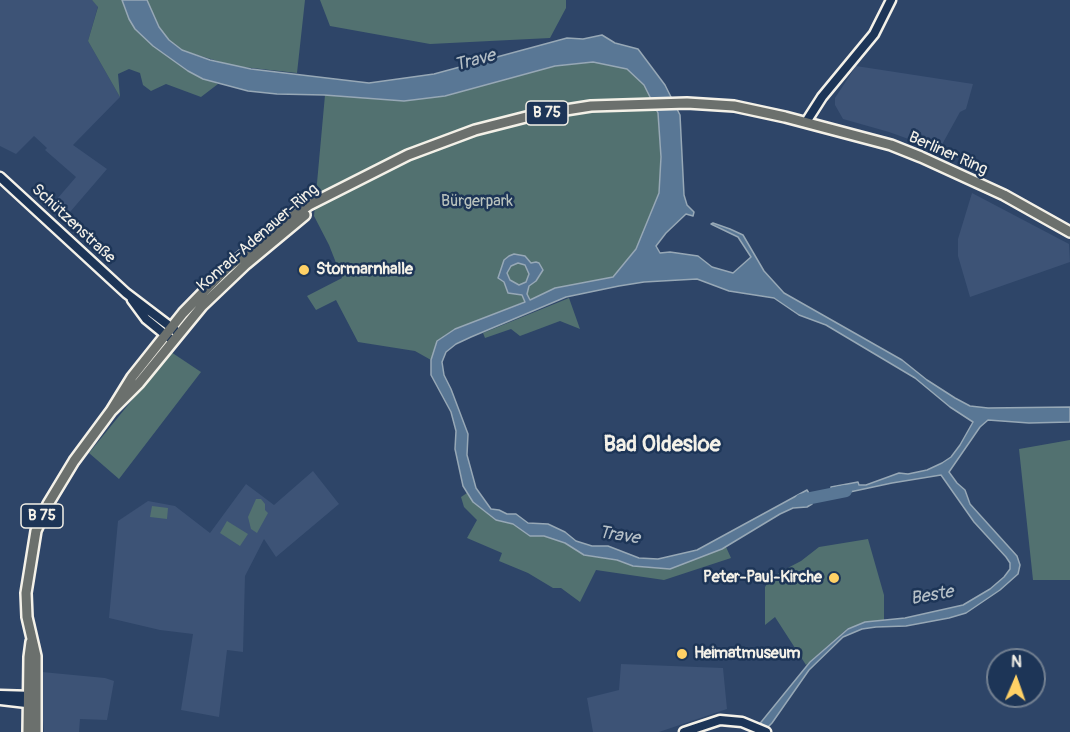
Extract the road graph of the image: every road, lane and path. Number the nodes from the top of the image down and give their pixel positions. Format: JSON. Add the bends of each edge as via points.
{"nodes":[{"id":1,"x":891,"y":0,"type":"edge"},
{"id":2,"x":806,"y":122,"type":"junction"},
{"id":3,"x":0,"y":177,"type":"edge"},
{"id":4,"x":1070,"y":232,"type":"edge"},
{"id":5,"x":172,"y":334,"type":"junction"},
{"id":6,"x":0,"y":695,"type":"edge"},
{"id":7,"x":0,"y":700,"type":"edge"},
{"id":8,"x":33,"y":700,"type":"junction"},
{"id":9,"x":28,"y":732,"type":"edge"},
{"id":10,"x":36,"y":732,"type":"edge"},
{"id":11,"x":684,"y":732,"type":"edge"},
{"id":12,"x":766,"y":732,"type":"edge"}],
"edges":[{"from":1,"to":2,"type":"street","via":[[874,34]]},
{"from":2,"to":4,"type":"main road","name":"Berliner Ring","number":"B 75","via":[[928,159]]},
{"from":2,"to":5,"type":"main road","name":"Konrad-Adenauer-Ring","number":"B 75","via":[[734,106],[642,103],[574,108],[485,127],[408,155],[333,193],[285,230]]},
{"from":3,"to":5,"type":"street","name":"Schützenstraße"},
{"from":5,"to":8,"type":"main road","number":"B 75","via":[[132,377],[60,481],[39,521],[26,593],[36,656]]},
{"from":6,"to":8,"type":"street"},
{"from":7,"to":8,"type":"street"},
{"from":8,"to":9,"type":"main road","number":"B 75"},
{"from":8,"to":10,"type":"main road","number":"B 75"},
{"from":11,"to":12,"type":"street","via":[[710,722],[730,720]]}]}
